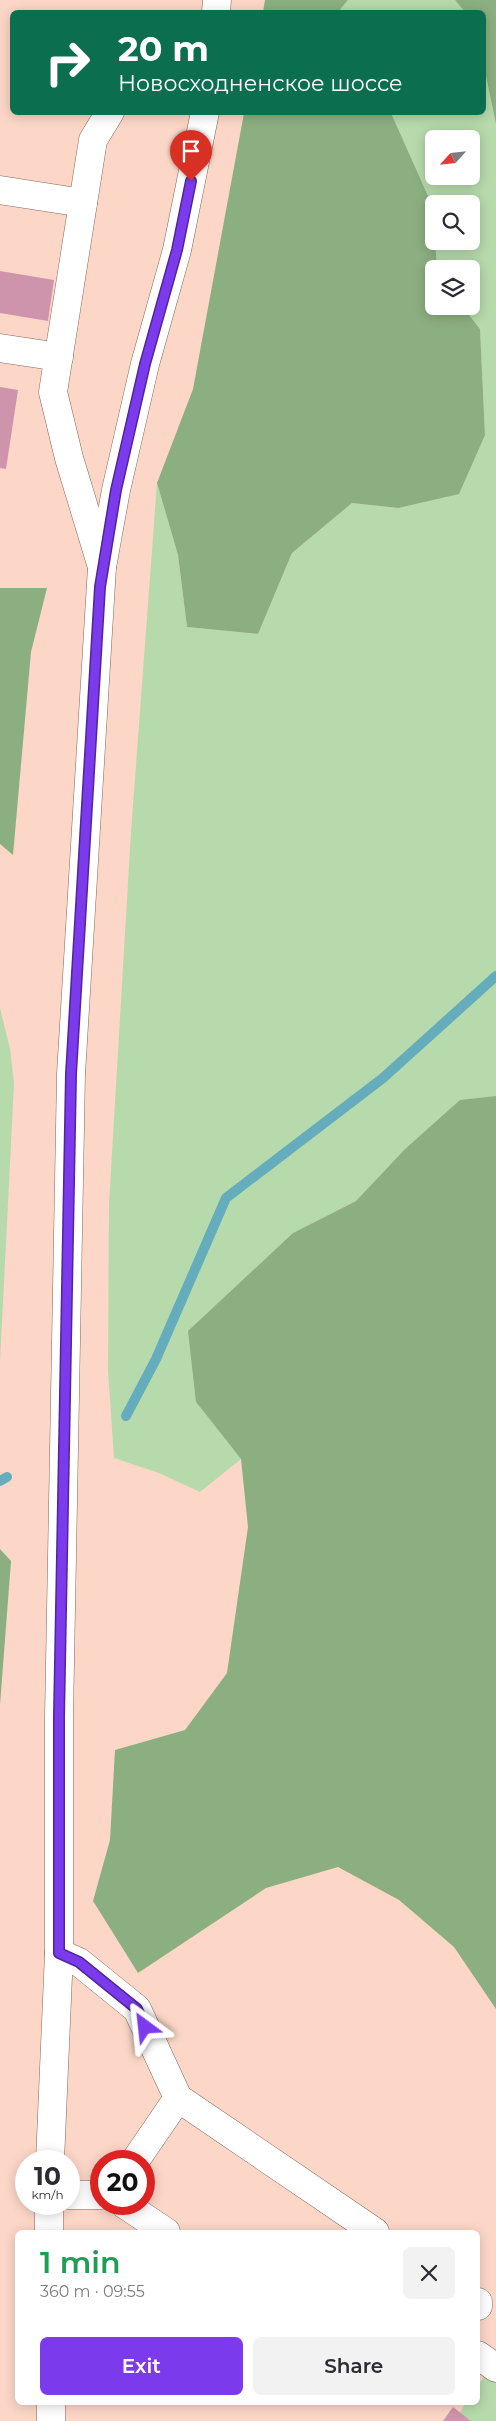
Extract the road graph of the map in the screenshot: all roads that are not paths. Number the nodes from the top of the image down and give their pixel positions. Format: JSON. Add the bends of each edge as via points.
{"nodes":[{"id":1,"x":108,"y":115,"type":"edge"},
{"id":2,"x":204,"y":115,"type":"edge"},
{"id":3,"x":0,"y":190,"type":"edge"},
{"id":4,"x":83,"y":203,"type":"junction"},
{"id":5,"x":0,"y":348,"type":"edge"},
{"id":6,"x":59,"y":357,"type":"junction"},
{"id":7,"x":102,"y":567,"type":"junction"},
{"id":8,"x":59,"y":1953,"type":"junction"},
{"id":9,"x":178,"y":2098,"type":"junction"},
{"id":10,"x":50,"y":2150,"type":"edge"},
{"id":11,"x":143,"y":2150,"type":"edge"},
{"id":12,"x":49,"y":2215,"type":"edge"},
{"id":13,"x":140,"y":2215,"type":"edge"},
{"id":14,"x":49,"y":2230,"type":"edge"},
{"id":15,"x":163,"y":2230,"type":"edge"},
{"id":16,"x":372,"y":2230,"type":"edge"},
{"id":17,"x":480,"y":2356,"type":"edge"},
{"id":18,"x":496,"y":2368,"type":"edge"},
{"id":19,"x":51,"y":2405,"type":"edge"},
{"id":20,"x":51,"y":2421,"type":"edge"}],
"edges":[{"from":1,"to":4,"type":"main road","via":[[93,140]]},
{"from":2,"to":7,"type":"main road","via":[[177,250],[145,364],[116,490]]},
{"from":3,"to":4,"type":"main road"},
{"from":4,"to":6,"type":"main road"},
{"from":5,"to":6,"type":"main road"},
{"from":6,"to":7,"type":"main road","via":[[53,392]]},
{"from":7,"to":8,"type":"main road","via":[[71,1074],[59,1707]]},
{"from":8,"to":9,"type":"main road","via":[[79,1962],[137,2009]]},
{"from":8,"to":10,"type":"main road"},
{"from":9,"to":11,"type":"main road"},
{"from":9,"to":16,"type":"main road"},
{"from":12,"to":14,"type":"main road"},
{"from":13,"to":15,"type":"main road"},
{"from":17,"to":18,"type":"main road"},
{"from":19,"to":20,"type":"main road"}]}
